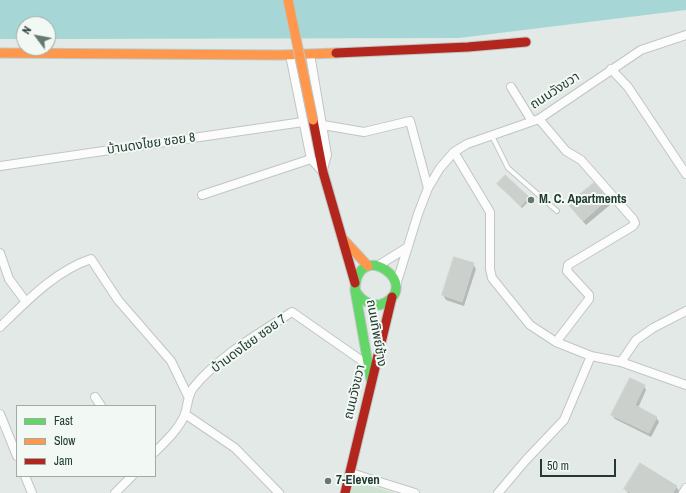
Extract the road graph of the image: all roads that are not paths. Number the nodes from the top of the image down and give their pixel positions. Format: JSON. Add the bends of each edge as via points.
{"nodes":[{"id":1,"x":288,"y":0,"type":"edge"},
{"id":2,"x":686,"y":35,"type":"edge"},
{"id":3,"x":526,"y":42,"type":"dead end"},
{"id":4,"x":0,"y":53,"type":"edge"},
{"id":5,"x":310,"y":54,"type":"junction"},
{"id":6,"x":290,"y":55,"type":"junction"},
{"id":7,"x":611,"y":69,"type":"junction"},
{"id":8,"x":511,"y":87,"type":"dead end"},
{"id":9,"x":536,"y":120,"type":"junction"},
{"id":10,"x":303,"y":122,"type":"junction"},
{"id":11,"x":323,"y":125,"type":"junction"},
{"id":12,"x":492,"y":136,"type":"junction"},
{"id":13,"x":454,"y":152,"type":"junction"},
{"id":14,"x":311,"y":159,"type":"junction"},
{"id":15,"x":0,"y":166,"type":"edge"},
{"id":16,"x":323,"y":172,"type":"junction"},
{"id":17,"x":686,"y":174,"type":"edge"},
{"id":18,"x":428,"y":188,"type":"junction"},
{"id":19,"x":202,"y":195,"type":"dead end"},
{"id":20,"x":557,"y":211,"type":"dead end"},
{"id":21,"x":341,"y":237,"type":"junction"},
{"id":22,"x":408,"y":247,"type":"junction"},
{"id":23,"x":0,"y":253,"type":"edge"},
{"id":24,"x":379,"y":265,"type":"junction"},
{"id":25,"x":368,"y":266,"type":"junction"},
{"id":26,"x":355,"y":286,"type":"junction"},
{"id":27,"x":395,"y":288,"type":"junction"},
{"id":28,"x":392,"y":297,"type":"junction"},
{"id":29,"x":26,"y":302,"type":"junction"},
{"id":30,"x":686,"y":311,"type":"edge"},
{"id":31,"x":0,"y":327,"type":"edge"},
{"id":32,"x":556,"y":342,"type":"junction"},
{"id":33,"x":592,"y":356,"type":"junction"},
{"id":34,"x":621,"y":362,"type":"junction"},
{"id":35,"x":368,"y":365,"type":"junction"},
{"id":36,"x":371,"y":380,"type":"junction"},
{"id":37,"x":686,"y":386,"type":"edge"},
{"id":38,"x":188,"y":396,"type":"junction"},
{"id":39,"x":95,"y":398,"type":"dead end"},
{"id":40,"x":100,"y":405,"type":"edge"},
{"id":41,"x":0,"y":414,"type":"edge"},
{"id":42,"x":185,"y":414,"type":"junction"},
{"id":43,"x":156,"y":451,"type":"edge"},
{"id":44,"x":16,"y":454,"type":"edge"},
{"id":45,"x":351,"y":473,"type":"junction"},
{"id":46,"x":25,"y":477,"type":"edge"},
{"id":47,"x":131,"y":477,"type":"edge"},
{"id":48,"x":686,"y":488,"type":"edge"},
{"id":49,"x":32,"y":493,"type":"edge"},
{"id":50,"x":115,"y":493,"type":"edge"},
{"id":51,"x":279,"y":493,"type":"edge"},
{"id":52,"x":345,"y":493,"type":"edge"},
{"id":53,"x":415,"y":493,"type":"edge"},
{"id":54,"x":498,"y":493,"type":"edge"},
{"id":55,"x":683,"y":493,"type":"edge"}],
"edges":[{"from":1,"to":16,"type":"street","name":"ถนนทิพย์ช้าง","bridge":true},
{"from":2,"to":7,"type":"street","name":"ถนนวังขวา","via":[[640,50]]},
{"from":3,"to":5,"type":"street"},
{"from":4,"to":6,"type":"street"},
{"from":5,"to":6,"type":"street"},
{"from":5,"to":11,"type":"street"},
{"from":6,"to":10,"type":"street"},
{"from":7,"to":9,"type":"street","name":"ถนนวังขวา"},
{"from":7,"to":17,"type":"street","via":[[628,87]]},
{"from":8,"to":9,"type":"street"},
{"from":9,"to":12,"type":"street","name":"ถนนวังขวา"},
{"from":9,"to":32,"type":"street","via":[[566,151],[581,160],[635,223],[568,265],[567,271],[589,295]]},
{"from":10,"to":14,"type":"street"},
{"from":10,"to":15,"type":"street","name":"บ้านดงไชย ซอย 8"},
{"from":11,"to":16,"type":"street","via":[[327,155]]},
{"from":11,"to":18,"type":"street","via":[[364,132],[410,121]]},
{"from":12,"to":13,"type":"street","name":"ถนนวังขวา","via":[[467,144]]},
{"from":12,"to":20,"type":"lane","via":[[508,168]]},
{"from":13,"to":18,"type":"street","name":"ถนนวังขวา"},
{"from":13,"to":32,"type":"street","via":[[490,212],[492,278],[530,325]]},
{"from":14,"to":16,"type":"street"},
{"from":14,"to":19,"type":"street"},
{"from":16,"to":21,"type":"street","name":"ถนนทิพย์ช้าง"},
{"from":18,"to":22,"type":"street","name":"ถนนวังขวา"},
{"from":21,"to":25,"type":"street"},
{"from":21,"to":26,"type":"street","name":"ถนนทิพย์ช้าง"},
{"from":22,"to":24,"type":"street"},
{"from":22,"to":27,"type":"street"},
{"from":23,"to":29,"type":"street","via":[[9,279]]},
{"from":24,"to":25,"type":"street"},
{"from":24,"to":27,"type":"street","via":[[392,273]]},
{"from":25,"to":26,"type":"street","via":[[361,270]]},
{"from":26,"to":28,"type":"street","via":[[362,301],[374,305],[387,302]]},
{"from":26,"to":35,"type":"street","name":"ถนนทิพย์ช้าง"},
{"from":27,"to":28,"type":"street"},
{"from":28,"to":36,"type":"street","name":"ถนนวังขวา"},
{"from":29,"to":31,"type":"street"},
{"from":29,"to":38,"type":"street","via":[[67,270],[91,259],[118,300],[171,361]]},
{"from":30,"to":34,"type":"street","via":[[636,340]]},
{"from":32,"to":33,"type":"street"},
{"from":33,"to":34,"type":"street"},
{"from":33,"to":54,"type":"street","via":[[564,420]]},
{"from":34,"to":37,"type":"street"},
{"from":35,"to":36,"type":"street","name":"ถนนทิพย์ช้าง"},
{"from":35,"to":38,"type":"street","name":"บ้านดงไชย ซอย 7","via":[[292,312],[220,361]]},
{"from":36,"to":45,"type":"street","name":"ถนนวังขวา"},
{"from":38,"to":42,"type":"street"},
{"from":39,"to":40,"type":"street"},
{"from":41,"to":44,"type":"street"},
{"from":42,"to":43,"type":"street","via":[[177,429]]},
{"from":42,"to":51,"type":"street","via":[[235,448]]},
{"from":45,"to":52,"type":"street","name":"ถนนวังขวา"},
{"from":45,"to":53,"type":"street"},
{"from":46,"to":49,"type":"street"},
{"from":47,"to":50,"type":"street"},
{"from":48,"to":55,"type":"street"}]}
